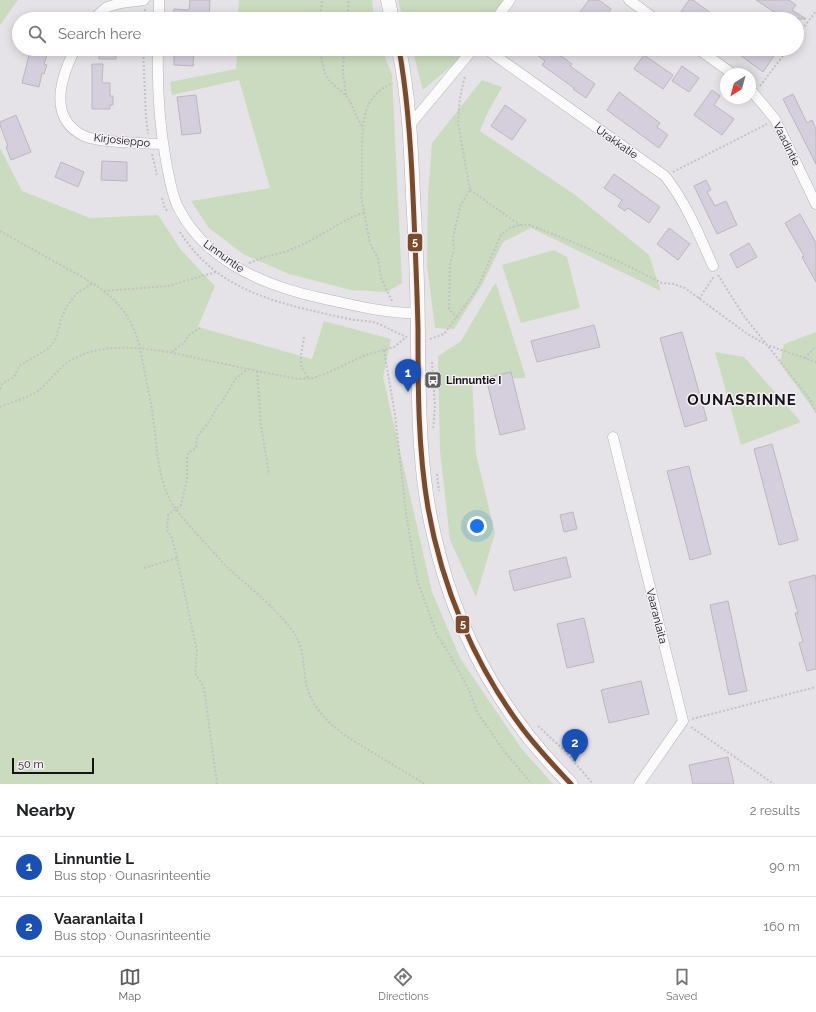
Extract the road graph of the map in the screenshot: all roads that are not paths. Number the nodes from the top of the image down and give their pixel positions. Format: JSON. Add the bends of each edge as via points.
{"nodes":[{"id":1,"x":144,"y":0,"type":"edge"},
{"id":2,"x":147,"y":0,"type":"edge"},
{"id":3,"x":388,"y":0,"type":"edge"},
{"id":4,"x":510,"y":0,"type":"edge"},
{"id":5,"x":629,"y":0,"type":"edge"},
{"id":6,"x":159,"y":1,"type":"edge"},
{"id":7,"x":101,"y":12,"type":"edge"},
{"id":8,"x":159,"y":12,"type":"edge"},
{"id":9,"x":391,"y":12,"type":"edge"},
{"id":10,"x":501,"y":12,"type":"edge"},
{"id":11,"x":646,"y":12,"type":"edge"},
{"id":12,"x":72,"y":56,"type":"edge"},
{"id":13,"x":158,"y":56,"type":"edge"},
{"id":14,"x":400,"y":56,"type":"edge"},
{"id":15,"x":467,"y":56,"type":"edge"},
{"id":16,"x":496,"y":56,"type":"edge"},
{"id":17,"x":708,"y":56,"type":"edge"},
{"id":18,"x":725,"y":68,"type":"edge"},
{"id":19,"x":756,"y":96,"type":"edge"},
{"id":20,"x":409,"y":126,"type":"junction"},
{"id":21,"x":163,"y":144,"type":"junction"},
{"id":22,"x":816,"y":204,"type":"edge"},
{"id":23,"x":715,"y":269,"type":"road end"},
{"id":24,"x":418,"y":313,"type":"junction"},
{"id":25,"x":613,"y":437,"type":"dead end"},
{"id":26,"x":571,"y":784,"type":"edge"},
{"id":27,"x":639,"y":784,"type":"edge"}],
"edges":[{"from":1,"to":7,"type":"street","via":[[121,3],[107,7]]},
{"from":2,"to":6,"type":"street"},
{"from":3,"to":9,"type":"street"},
{"from":4,"to":10,"type":"street"},
{"from":5,"to":11,"type":"street"},
{"from":6,"to":8,"type":"street"},
{"from":12,"to":21,"type":"street","name":"Kirjosieppo","via":[[64,73],[59,101],[63,115],[71,127],[84,136],[98,140]]},
{"from":13,"to":21,"type":"street","name":"Linnuntie","via":[[157,86]]},
{"from":14,"to":20,"type":"street"},
{"from":15,"to":20,"type":"street"},
{"from":16,"to":23,"type":"street","name":"Urakkatie","via":[[665,176],[691,216]]},
{"from":17,"to":18,"type":"street"},
{"from":19,"to":22,"type":"street","name":"Vaadintie","via":[[775,119]]},
{"from":20,"to":24,"type":"street"},
{"from":21,"to":24,"type":"street","name":"Linnuntie","via":[[171,188],[186,220],[208,247],[240,269],[262,280],[306,295],[394,312]]},
{"from":24,"to":26,"type":"street","via":[[424,479],[432,530],[451,596],[478,659],[507,708]]},
{"from":25,"to":27,"type":"street","name":"Vaaranlaita","via":[[683,721]]}]}
